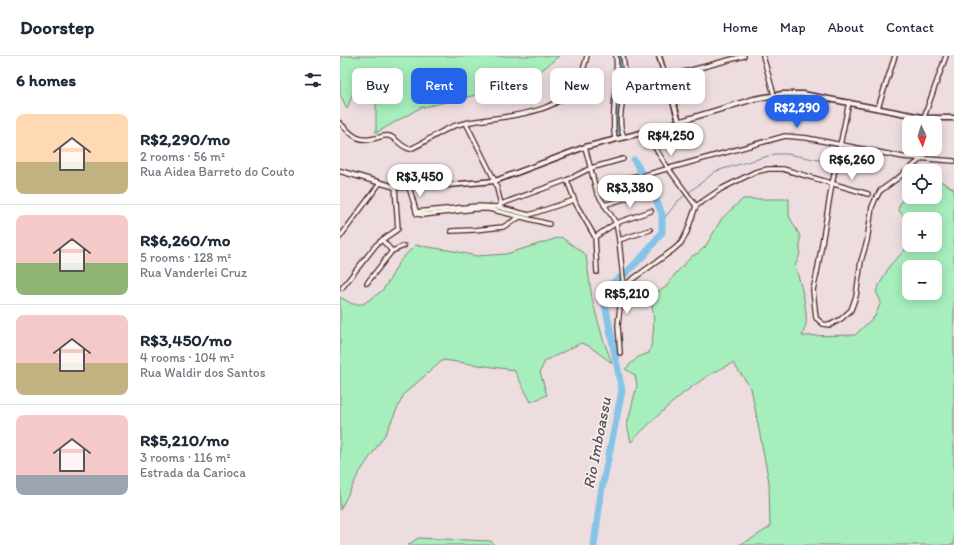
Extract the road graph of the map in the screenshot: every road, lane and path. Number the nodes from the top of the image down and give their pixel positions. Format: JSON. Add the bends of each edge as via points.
{"nodes":[{"id":1,"x":587,"y":56,"type":"edge"},
{"id":2,"x":616,"y":56,"type":"edge"},
{"id":3,"x":623,"y":56,"type":"edge"},
{"id":4,"x":658,"y":56,"type":"edge"},
{"id":5,"x":744,"y":56,"type":"edge"},
{"id":6,"x":764,"y":56,"type":"edge"},
{"id":7,"x":894,"y":56,"type":"edge"},
{"id":8,"x":946,"y":56,"type":"edge"},
{"id":9,"x":662,"y":68,"type":"edge"},
{"id":10,"x":701,"y":68,"type":"edge"},
{"id":11,"x":774,"y":95,"type":"junction"},
{"id":12,"x":849,"y":102,"type":"junction"},
{"id":13,"x":673,"y":104,"type":"edge"},
{"id":14,"x":878,"y":108,"type":"junction"},
{"id":15,"x":919,"y":116,"type":"edge"},
{"id":16,"x":924,"y":116,"type":"edge"},
{"id":17,"x":954,"y":118,"type":"edge"},
{"id":18,"x":942,"y":119,"type":"edge"},
{"id":19,"x":679,"y":121,"type":"junction"},
{"id":20,"x":466,"y":123,"type":"junction"},
{"id":21,"x":340,"y":124,"type":"edge"},
{"id":22,"x":645,"y":132,"type":"junction"},
{"id":23,"x":624,"y":137,"type":"junction"},
{"id":24,"x":615,"y":139,"type":"junction"},
{"id":25,"x":841,"y":145,"type":"junction"},
{"id":26,"x":585,"y":147,"type":"junction"},
{"id":27,"x":622,"y":159,"type":"dead end"},
{"id":28,"x":921,"y":159,"type":"junction"},
{"id":29,"x":954,"y":161,"type":"edge"},
{"id":30,"x":591,"y":168,"type":"junction"},
{"id":31,"x":668,"y":168,"type":"junction"},
{"id":32,"x":340,"y":171,"type":"edge"},
{"id":33,"x":645,"y":175,"type":"dead end"},
{"id":34,"x":636,"y":176,"type":"dead end"},
{"id":35,"x":567,"y":180,"type":"junction"},
{"id":36,"x":495,"y":181,"type":"junction"},
{"id":37,"x":380,"y":183,"type":"junction"},
{"id":38,"x":832,"y":184,"type":"junction"},
{"id":39,"x":596,"y":186,"type":"junction"},
{"id":40,"x":395,"y":187,"type":"junction"},
{"id":41,"x":409,"y":187,"type":"junction"},
{"id":42,"x":647,"y":192,"type":"dead end"},
{"id":43,"x":868,"y":194,"type":"dead end"},
{"id":44,"x":574,"y":200,"type":"junction"},
{"id":45,"x":604,"y":205,"type":"junction"},
{"id":46,"x":696,"y":206,"type":"junction"},
{"id":47,"x":499,"y":207,"type":"junction"},
{"id":48,"x":651,"y":211,"type":"dead end"},
{"id":49,"x":520,"y":217,"type":"junction"},
{"id":50,"x":616,"y":223,"type":"junction"},
{"id":51,"x":549,"y":224,"type":"dead end"},
{"id":52,"x":650,"y":230,"type":"dead end"},
{"id":53,"x":451,"y":231,"type":"dead end"},
{"id":54,"x":340,"y":237,"type":"edge"},
{"id":55,"x":595,"y":237,"type":"junction"},
{"id":56,"x":382,"y":240,"type":"junction"},
{"id":57,"x":619,"y":240,"type":"junction"},
{"id":58,"x":404,"y":246,"type":"dead end"},
{"id":59,"x":392,"y":251,"type":"junction"},
{"id":60,"x":598,"y":272,"type":"dead end"},
{"id":61,"x":367,"y":282,"type":"dead end"},
{"id":62,"x":623,"y":286,"type":"junction"},
{"id":63,"x":342,"y":288,"type":"dead end"},
{"id":64,"x":620,"y":353,"type":"dead end"}],
"edges":[{"from":1,"to":20,"type":"street","via":[[579,80],[560,100],[550,106],[520,115]]},
{"from":2,"to":24,"type":"street","via":[[613,122]]},
{"from":3,"to":23,"type":"street","via":[[625,84],[620,126]]},
{"from":4,"to":9,"type":"street"},
{"from":5,"to":10,"type":"street"},
{"from":6,"to":11,"type":"street"},
{"from":7,"to":14,"type":"street"},
{"from":8,"to":16,"type":"street"},
{"from":11,"to":12,"type":"street","via":[[803,94]]},
{"from":11,"to":19,"type":"street"},
{"from":12,"to":14,"type":"street"},
{"from":12,"to":25,"type":"street"},
{"from":13,"to":19,"type":"street"},
{"from":14,"to":15,"type":"street"},
{"from":17,"to":18,"type":"street"},
{"from":19,"to":22,"type":"street"},
{"from":20,"to":21,"type":"street","via":[[455,125],[410,149],[389,136],[366,140],[355,137]]},
{"from":20,"to":36,"type":"street"},
{"from":22,"to":23,"type":"street"},
{"from":22,"to":31,"type":"street"},
{"from":23,"to":24,"type":"street"},
{"from":24,"to":26,"type":"street"},
{"from":25,"to":28,"type":"street"},
{"from":25,"to":31,"type":"street","via":[[785,136]]},
{"from":25,"to":38,"type":"street"},
{"from":26,"to":30,"type":"street"},
{"from":26,"to":36,"type":"street"},
{"from":27,"to":30,"type":"street"},
{"from":28,"to":29,"type":"street"},
{"from":28,"to":38,"type":"street","via":[[880,191],[875,200],[851,310],[830,325],[823,324],[816,318],[813,290]]},
{"from":30,"to":35,"type":"street"},
{"from":30,"to":39,"type":"street"},
{"from":31,"to":33,"type":"street"},
{"from":31,"to":46,"type":"street"},
{"from":32,"to":37,"type":"street"},
{"from":34,"to":39,"type":"street"},
{"from":35,"to":44,"type":"street"},
{"from":35,"to":47,"type":"street"},
{"from":36,"to":41,"type":"street"},
{"from":36,"to":47,"type":"street"},
{"from":37,"to":40,"type":"street"},
{"from":37,"to":54,"type":"street"},
{"from":38,"to":43,"type":"street"},
{"from":38,"to":46,"type":"street","via":[[783,169],[768,169],[743,177]]},
{"from":39,"to":45,"type":"street"},
{"from":40,"to":41,"type":"street"},
{"from":40,"to":56,"type":"street","via":[[398,229]]},
{"from":41,"to":47,"type":"street","via":[[416,213],[477,206]]},
{"from":42,"to":45,"type":"street"},
{"from":44,"to":47,"type":"street","via":[[525,216]]},
{"from":44,"to":55,"type":"street"},
{"from":45,"to":50,"type":"street"},
{"from":46,"to":62,"type":"street","via":[[681,242]]},
{"from":47,"to":49,"type":"street"},
{"from":48,"to":50,"type":"street"},
{"from":49,"to":51,"type":"street"},
{"from":49,"to":53,"type":"street","via":[[503,226]]},
{"from":50,"to":55,"type":"street"},
{"from":50,"to":57,"type":"street"},
{"from":52,"to":57,"type":"street"},
{"from":55,"to":60,"type":"street"},
{"from":56,"to":59,"type":"street"},
{"from":56,"to":63,"type":"street"},
{"from":57,"to":62,"type":"street"},
{"from":58,"to":59,"type":"street"},
{"from":59,"to":61,"type":"street"},
{"from":62,"to":64,"type":"street","via":[[618,325]]}]}
